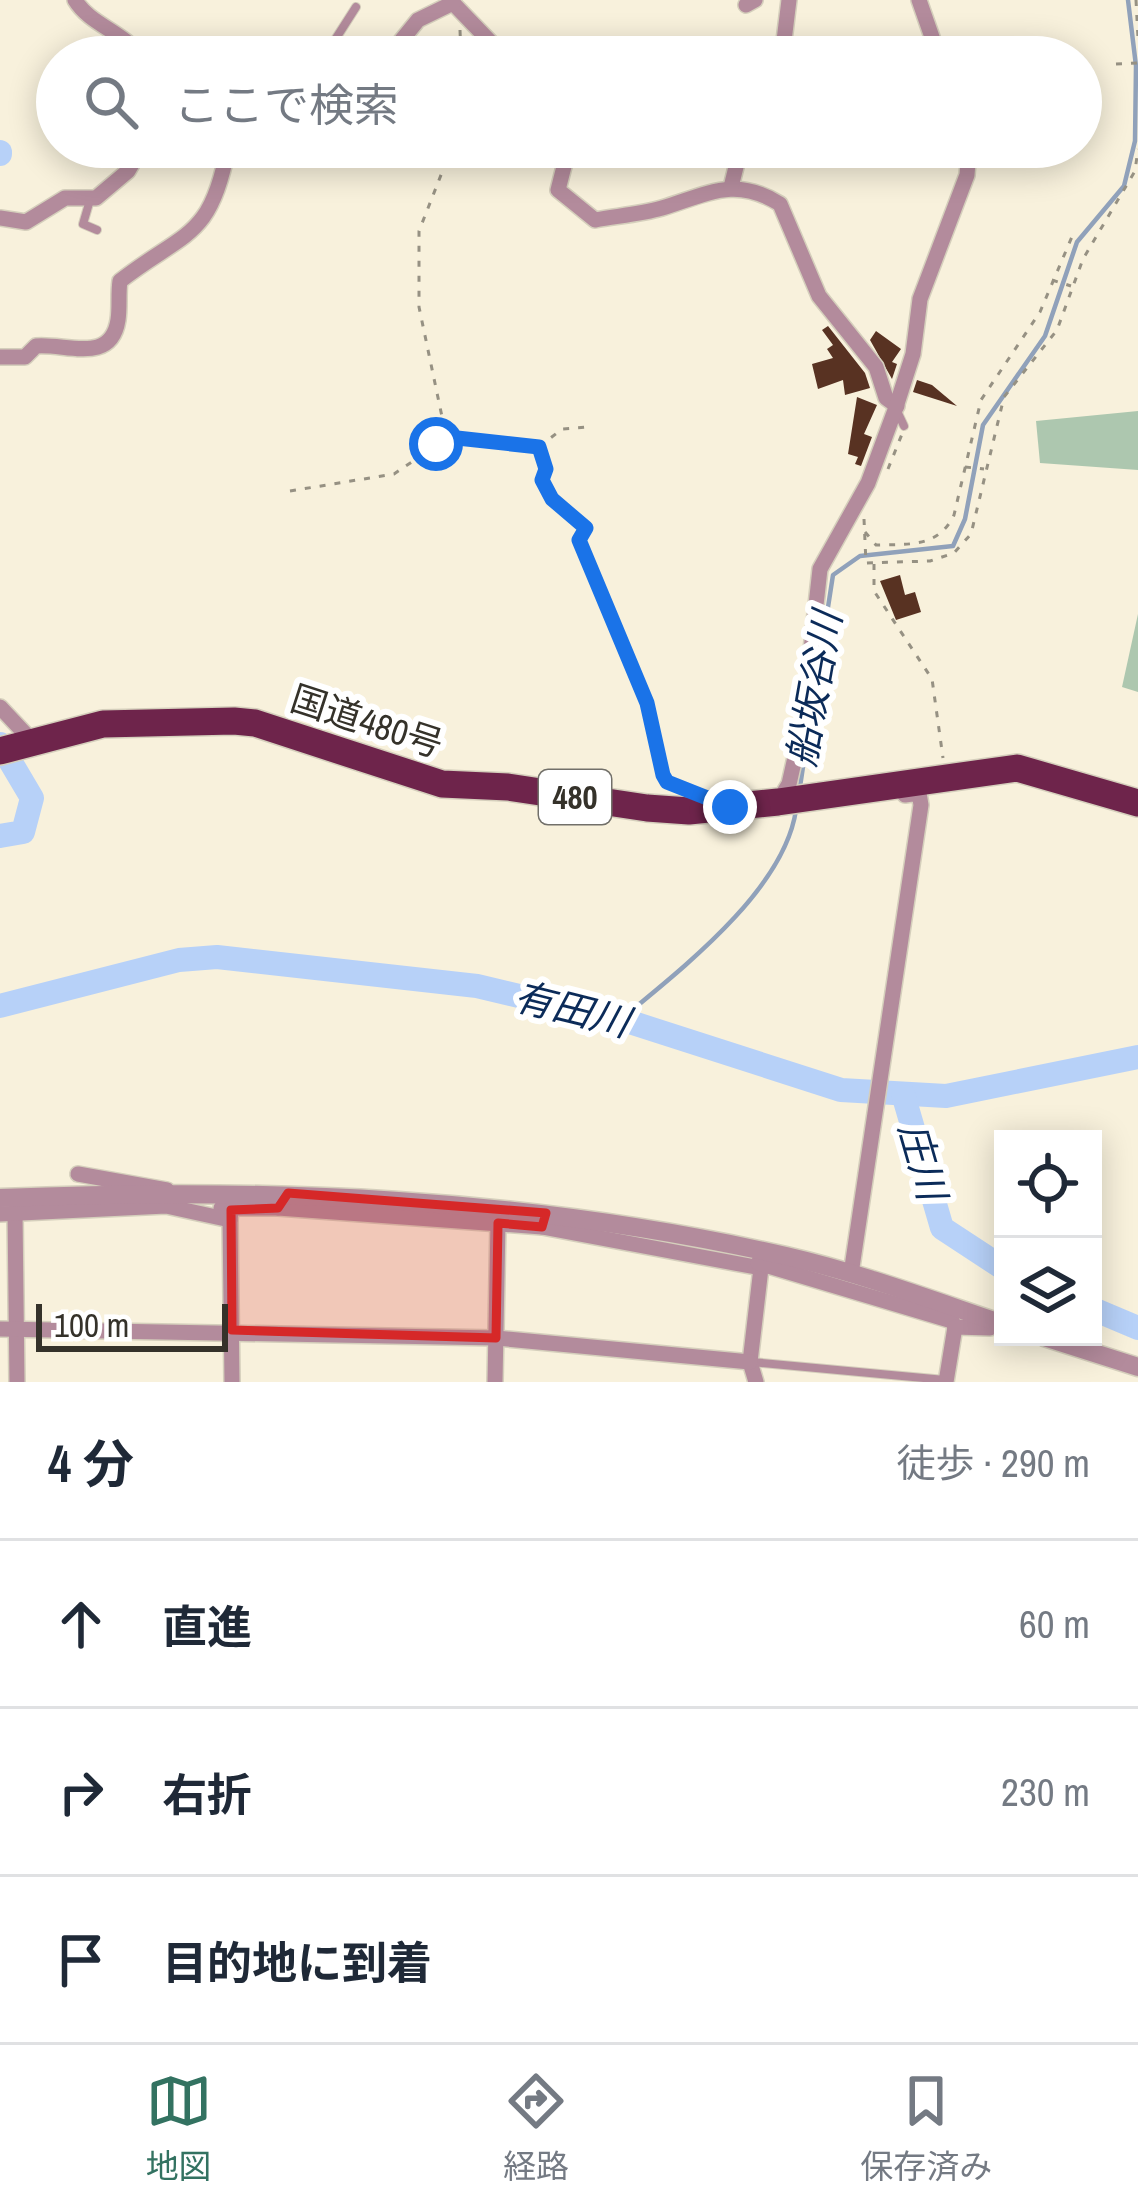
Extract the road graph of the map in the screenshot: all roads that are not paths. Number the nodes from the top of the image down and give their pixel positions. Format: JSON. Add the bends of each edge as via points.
{"nodes":[{"id":1,"x":75,"y":0,"type":"edge"},
{"id":2,"x":789,"y":0,"type":"edge"},
{"id":3,"x":919,"y":0,"type":"edge"},
{"id":4,"x":454,"y":4,"type":"edge"},
{"id":5,"x":356,"y":7,"type":"dead end"},
{"id":6,"x":125,"y":36,"type":"edge"},
{"id":7,"x":337,"y":36,"type":"edge"},
{"id":8,"x":405,"y":36,"type":"edge"},
{"id":9,"x":485,"y":36,"type":"edge"},
{"id":10,"x":785,"y":36,"type":"edge"},
{"id":11,"x":932,"y":36,"type":"edge"},
{"id":12,"x":130,"y":168,"type":"edge"},
{"id":13,"x":223,"y":168,"type":"edge"},
{"id":14,"x":564,"y":168,"type":"edge"},
{"id":15,"x":736,"y":168,"type":"edge"},
{"id":16,"x":968,"y":168,"type":"edge"},
{"id":17,"x":731,"y":187,"type":"junction"},
{"id":18,"x":91,"y":198,"type":"junction"},
{"id":19,"x":0,"y":218,"type":"edge"},
{"id":20,"x":97,"y":230,"type":"dead end"},
{"id":21,"x":0,"y":357,"type":"edge"},
{"id":22,"x":899,"y":414,"type":"junction"},
{"id":23,"x":0,"y":707,"type":"edge"},
{"id":24,"x":16,"y":746,"type":"edge"},
{"id":25,"x":843,"y":791,"type":"junction"},
{"id":26,"x":778,"y":802,"type":"junction"},
{"id":27,"x":1138,"y":803,"type":"edge"},
{"id":28,"x":78,"y":1174,"type":"dead end"},
{"id":29,"x":170,"y":1191,"type":"junction"},
{"id":30,"x":0,"y":1198,"type":"edge"},
{"id":31,"x":283,"y":1200,"type":"junction"},
{"id":32,"x":8,"y":1213,"type":"edge"},
{"id":33,"x":231,"y":1215,"type":"junction"},
{"id":34,"x":544,"y":1220,"type":"junction"},
{"id":35,"x":498,"y":1223,"type":"junction"},
{"id":36,"x":713,"y":1241,"type":"junction"},
{"id":37,"x":761,"y":1268,"type":"junction"},
{"id":38,"x":852,"y":1269,"type":"junction"},
{"id":39,"x":994,"y":1321,"type":"edge"},
{"id":40,"x":994,"y":1326,"type":"edge"},
{"id":41,"x":955,"y":1327,"type":"junction"},
{"id":42,"x":8,"y":1329,"type":"edge"},
{"id":43,"x":232,"y":1330,"type":"junction"},
{"id":44,"x":496,"y":1338,"type":"junction"},
{"id":45,"x":1072,"y":1346,"type":"edge"},
{"id":46,"x":750,"y":1362,"type":"junction"},
{"id":47,"x":1138,"y":1367,"type":"edge"},
{"id":48,"x":945,"y":1381,"type":"edge"},
{"id":49,"x":17,"y":1382,"type":"edge"},
{"id":50,"x":232,"y":1382,"type":"edge"},
{"id":51,"x":495,"y":1382,"type":"edge"},
{"id":52,"x":756,"y":1382,"type":"edge"}],
"edges":[{"from":1,"to":6,"type":"street"},
{"from":2,"to":10,"type":"street"},
{"from":3,"to":11,"type":"street"},
{"from":4,"to":8,"type":"street","via":[[418,20]]},
{"from":4,"to":9,"type":"street"},
{"from":5,"to":7,"type":"lane"},
{"from":12,"to":18,"type":"street"},
{"from":13,"to":21,"type":"street","via":[[198,226],[120,281],[106,344],[36,346],[25,357]]},
{"from":14,"to":17,"type":"street","via":[[558,190],[596,220]]},
{"from":15,"to":17,"type":"street"},
{"from":16,"to":22,"type":"street","via":[[920,298]]},
{"from":17,"to":22,"type":"street","via":[[780,204],[819,296],[876,368]]},
{"from":18,"to":19,"type":"street","via":[[64,198],[26,222]]},
{"from":18,"to":20,"type":"lane","via":[[83,224]]},
{"from":22,"to":26,"type":"street","via":[[820,569],[803,722]]},
{"from":23,"to":24,"type":"street"},
{"from":24,"to":26,"type":"highway","name":"国道480号","number":"480","via":[[103,724],[255,723],[442,784],[689,811]]},
{"from":25,"to":26,"type":"highway","name":"国道480号","number":"480"},
{"from":25,"to":27,"type":"highway","name":"国道480号","number":"480","via":[[1017,768]]},
{"from":25,"to":38,"type":"street","via":[[854,802],[919,793],[921,805]]},
{"from":28,"to":29,"type":"street"},
{"from":29,"to":30,"type":"street"},
{"from":29,"to":31,"type":"street"},
{"from":29,"to":33,"type":"street"},
{"from":31,"to":33,"type":"street"},
{"from":31,"to":34,"type":"street"},
{"from":31,"to":35,"type":"street"},
{"from":32,"to":33,"type":"street","via":[[166,1206]]},
{"from":32,"to":42,"type":"street"},
{"from":33,"to":43,"type":"street"},
{"from":34,"to":35,"type":"street"},
{"from":34,"to":36,"type":"street"},
{"from":34,"to":37,"type":"street"},
{"from":35,"to":44,"type":"street"},
{"from":36,"to":37,"type":"street","via":[[718,1251]]},
{"from":36,"to":38,"type":"street"},
{"from":37,"to":41,"type":"street","via":[[920,1308]]},
{"from":37,"to":46,"type":"street"},
{"from":38,"to":39,"type":"street"},
{"from":40,"to":41,"type":"street"},
{"from":41,"to":48,"type":"street"},
{"from":42,"to":43,"type":"street"},
{"from":42,"to":49,"type":"street"},
{"from":43,"to":44,"type":"street"},
{"from":43,"to":50,"type":"street"},
{"from":44,"to":46,"type":"street"},
{"from":44,"to":51,"type":"street"},
{"from":45,"to":47,"type":"street"},
{"from":46,"to":48,"type":"lane"},
{"from":46,"to":52,"type":"street"}]}
